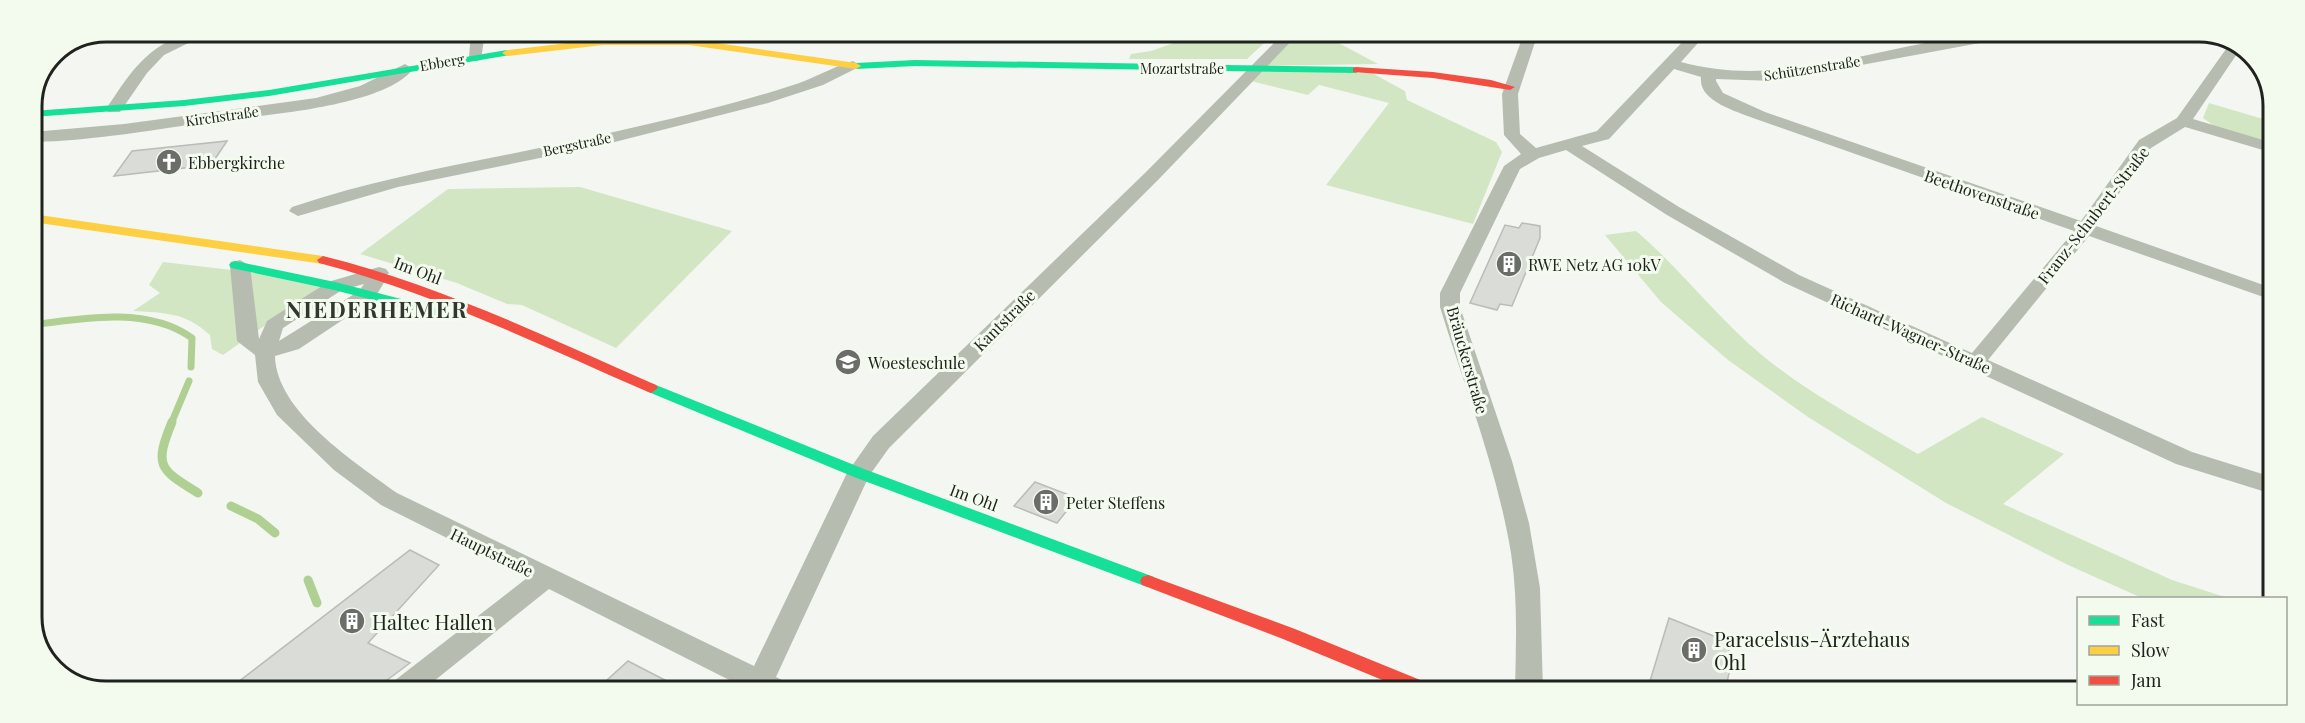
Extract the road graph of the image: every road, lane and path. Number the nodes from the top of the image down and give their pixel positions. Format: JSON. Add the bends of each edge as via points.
{"nodes":[{"id":1,"x":174,"y":42,"type":"edge"},
{"id":2,"x":477,"y":42,"type":"edge"},
{"id":3,"x":1282,"y":42,"type":"edge"},
{"id":4,"x":1528,"y":42,"type":"edge"},
{"id":5,"x":1692,"y":42,"type":"edge"},
{"id":6,"x":1963,"y":42,"type":"edge"},
{"id":7,"x":2232,"y":51,"type":"edge"},
{"id":8,"x":476,"y":57,"type":"junction"},
{"id":9,"x":1673,"y":64,"type":"junction"},
{"id":10,"x":853,"y":66,"type":"junction"},
{"id":11,"x":1255,"y":68,"type":"junction"},
{"id":12,"x":405,"y":69,"type":"junction"},
{"id":13,"x":1709,"y":74,"type":"junction"},
{"id":14,"x":1510,"y":87,"type":"junction"},
{"id":15,"x":114,"y":109,"type":"junction"},
{"id":16,"x":42,"y":113,"type":"edge"},
{"id":17,"x":2183,"y":122,"type":"junction"},
{"id":18,"x":42,"y":136,"type":"edge"},
{"id":19,"x":1569,"y":145,"type":"junction"},
{"id":20,"x":2263,"y":145,"type":"edge"},
{"id":21,"x":1533,"y":154,"type":"junction"},
{"id":22,"x":298,"y":211,"type":"dead end"},
{"id":23,"x":42,"y":219,"type":"edge"},
{"id":24,"x":2084,"y":230,"type":"junction"},
{"id":25,"x":217,"y":263,"type":"dead end"},
{"id":26,"x":240,"y":266,"type":"junction"},
{"id":27,"x":379,"y":273,"type":"junction"},
{"id":28,"x":335,"y":286,"type":"junction"},
{"id":29,"x":2263,"y":291,"type":"edge"},
{"id":30,"x":367,"y":294,"type":"junction"},
{"id":31,"x":510,"y":327,"type":"junction"},
{"id":32,"x":265,"y":352,"type":"junction"},
{"id":33,"x":1975,"y":363,"type":"junction"},
{"id":34,"x":859,"y":473,"type":"junction"},
{"id":35,"x":2263,"y":483,"type":"edge"},
{"id":36,"x":545,"y":578,"type":"junction"},
{"id":37,"x":415,"y":681,"type":"edge"},
{"id":38,"x":758,"y":681,"type":"edge"},
{"id":39,"x":770,"y":681,"type":"edge"},
{"id":40,"x":1405,"y":681,"type":"edge"},
{"id":41,"x":1529,"y":681,"type":"edge"}],
"edges":[{"from":1,"to":15,"type":"street","via":[[153,55]]},
{"from":2,"to":8,"type":"street"},
{"from":3,"to":11,"type":"street","name":"Kantstraße"},
{"from":4,"to":14,"type":"street"},
{"from":5,"to":9,"type":"street","name":"Bräuckerstraße"},
{"from":6,"to":13,"type":"street","name":"Schützenstraße","via":[[1775,76]]},
{"from":7,"to":17,"type":"street","name":"Franz-Schubert-Straße"},
{"from":8,"to":10,"type":"main road","name":"Ebberg","via":[[603,42],[689,42]]},
{"from":8,"to":12,"type":"main road","name":"Ebberg"},
{"from":9,"to":13,"type":"street","name":"Schützenstraße"},
{"from":9,"to":19,"type":"street","name":"Bräuckerstraße","via":[[1603,135]]},
{"from":10,"to":11,"type":"main road","name":"Mozartstraße","via":[[915,63]]},
{"from":10,"to":22,"type":"street","name":"Bergstraße","via":[[821,81],[739,106],[564,148],[481,162],[349,194]]},
{"from":11,"to":14,"type":"main road","name":"Mozartstraße","via":[[1394,70]]},
{"from":11,"to":34,"type":"street","name":"Kantstraße","via":[[1152,176],[881,442]]},
{"from":12,"to":15,"type":"main road","name":"Ebberg","via":[[268,93]]},
{"from":12,"to":18,"type":"street","name":"Kirchstraße","via":[[356,93],[281,108]]},
{"from":13,"to":24,"type":"street","name":"Beethovenstraße","via":[[1708,81],[1717,96],[1759,115]]},
{"from":14,"to":21,"type":"street","via":[[1512,135]]},
{"from":15,"to":16,"type":"main road","name":"Ebberg"},
{"from":17,"to":20,"type":"street"},
{"from":17,"to":24,"type":"street","name":"Franz-Schubert-Straße","via":[[2145,144]]},
{"from":19,"to":21,"type":"street","name":"Bräuckerstraße"},
{"from":19,"to":33,"type":"street","name":"Richard-Wagner-Straße","via":[[1673,211],[1792,279]]},
{"from":21,"to":41,"type":"street","name":"Bräuckerstraße","via":[[1513,166],[1450,293],[1450,307],[1523,554],[1529,610]]},
{"from":23,"to":27,"type":"main road","via":[[302,255]]},
{"from":24,"to":29,"type":"street","name":"Beethovenstraße"},
{"from":24,"to":33,"type":"street","name":"Franz-Schubert-Straße"},
{"from":25,"to":26,"type":"main road","name":"Hauptstraße"},
{"from":26,"to":28,"type":"main road","name":"Hauptstraße"},
{"from":26,"to":32,"type":"street","via":[[247,341]]},
{"from":27,"to":28,"type":"street","name":"Hauptstraße"},
{"from":27,"to":30,"type":"street"},
{"from":27,"to":31,"type":"main road","name":"Im Ohl"},
{"from":28,"to":30,"type":"main road","name":"Hauptstraße"},
{"from":28,"to":32,"type":"street","name":"Hauptstraße","via":[[274,325]]},
{"from":30,"to":31,"type":"main road","name":"Im Ohl"},
{"from":30,"to":32,"type":"street","via":[[292,344]]},
{"from":31,"to":34,"type":"main road","name":"Im Ohl"},
{"from":32,"to":36,"type":"street","name":"Hauptstraße","via":[[269,382],[285,410],[342,464],[389,499]]},
{"from":33,"to":35,"type":"street","name":"Richard-Wagner-Straße","via":[[2184,458]]},
{"from":34,"to":39,"type":"street","name":"Kantstraße"},
{"from":34,"to":40,"type":"main road","name":"Im Ohl","via":[[1268,625]]},
{"from":36,"to":37,"type":"street"},
{"from":36,"to":38,"type":"street","name":"Hauptstraße"}]}
